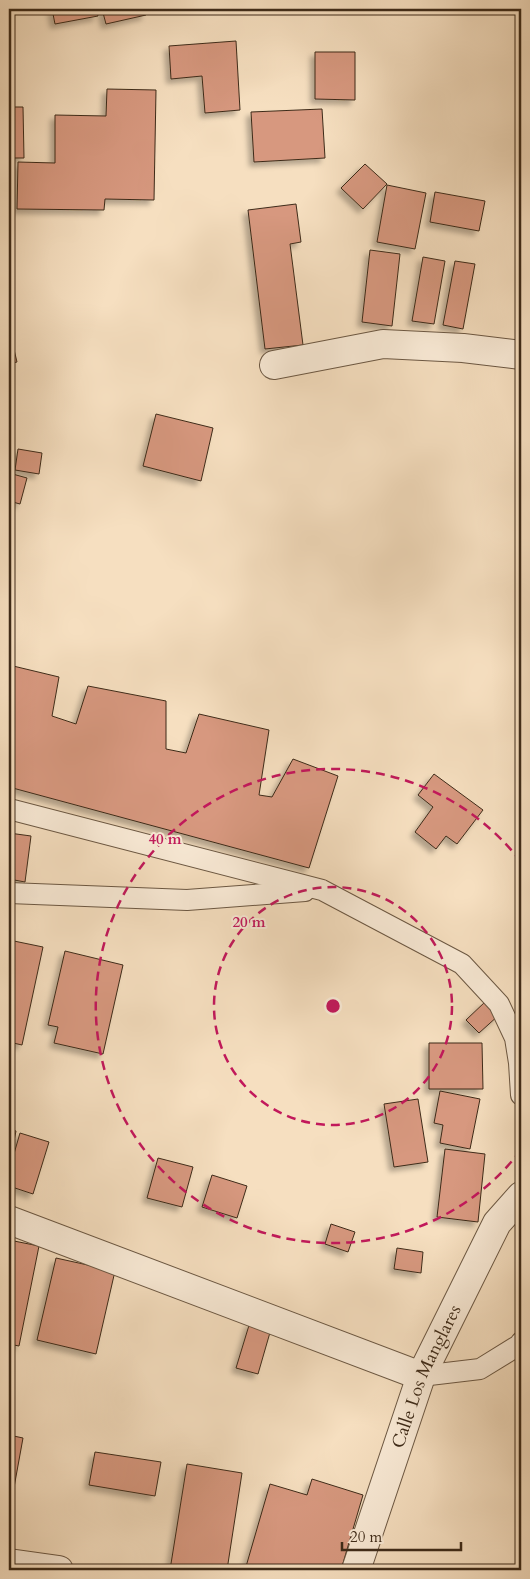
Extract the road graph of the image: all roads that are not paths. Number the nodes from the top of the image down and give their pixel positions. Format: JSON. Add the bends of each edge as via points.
{"nodes":[{"id":1,"x":521,"y":355,"type":"edge"},
{"id":2,"x":274,"y":365,"type":"dead end"},
{"id":3,"x":9,"y":809,"type":"edge"},
{"id":4,"x":322,"y":890,"type":"junction"},
{"id":5,"x":9,"y":893,"type":"edge"},
{"id":6,"x":521,"y":1095,"type":"edge"},
{"id":7,"x":521,"y":1196,"type":"edge"},
{"id":8,"x":9,"y":1220,"type":"edge"},
{"id":9,"x":521,"y":1342,"type":"edge"},
{"id":10,"x":421,"y":1376,"type":"junction"},
{"id":11,"x":9,"y":1562,"type":"edge"},
{"id":12,"x":59,"y":1570,"type":"edge"},
{"id":13,"x":356,"y":1570,"type":"edge"}],
"edges":[{"from":1,"to":2,"type":"street","via":[[383,344]]},
{"from":3,"to":4,"type":"lane"},
{"from":4,"to":5,"type":"lane","via":[[187,900]]},
{"from":4,"to":6,"type":"lane","via":[[462,964],[499,1004],[515,1038]]},
{"from":7,"to":10,"type":"street","name":"Calle Los Manglares","via":[[497,1223]]},
{"from":8,"to":10,"type":"street"},
{"from":9,"to":10,"type":"lane","via":[[480,1369]]},
{"from":10,"to":13,"type":"street","name":"Calle Los Manglares"},
{"from":11,"to":12,"type":"street"}]}
